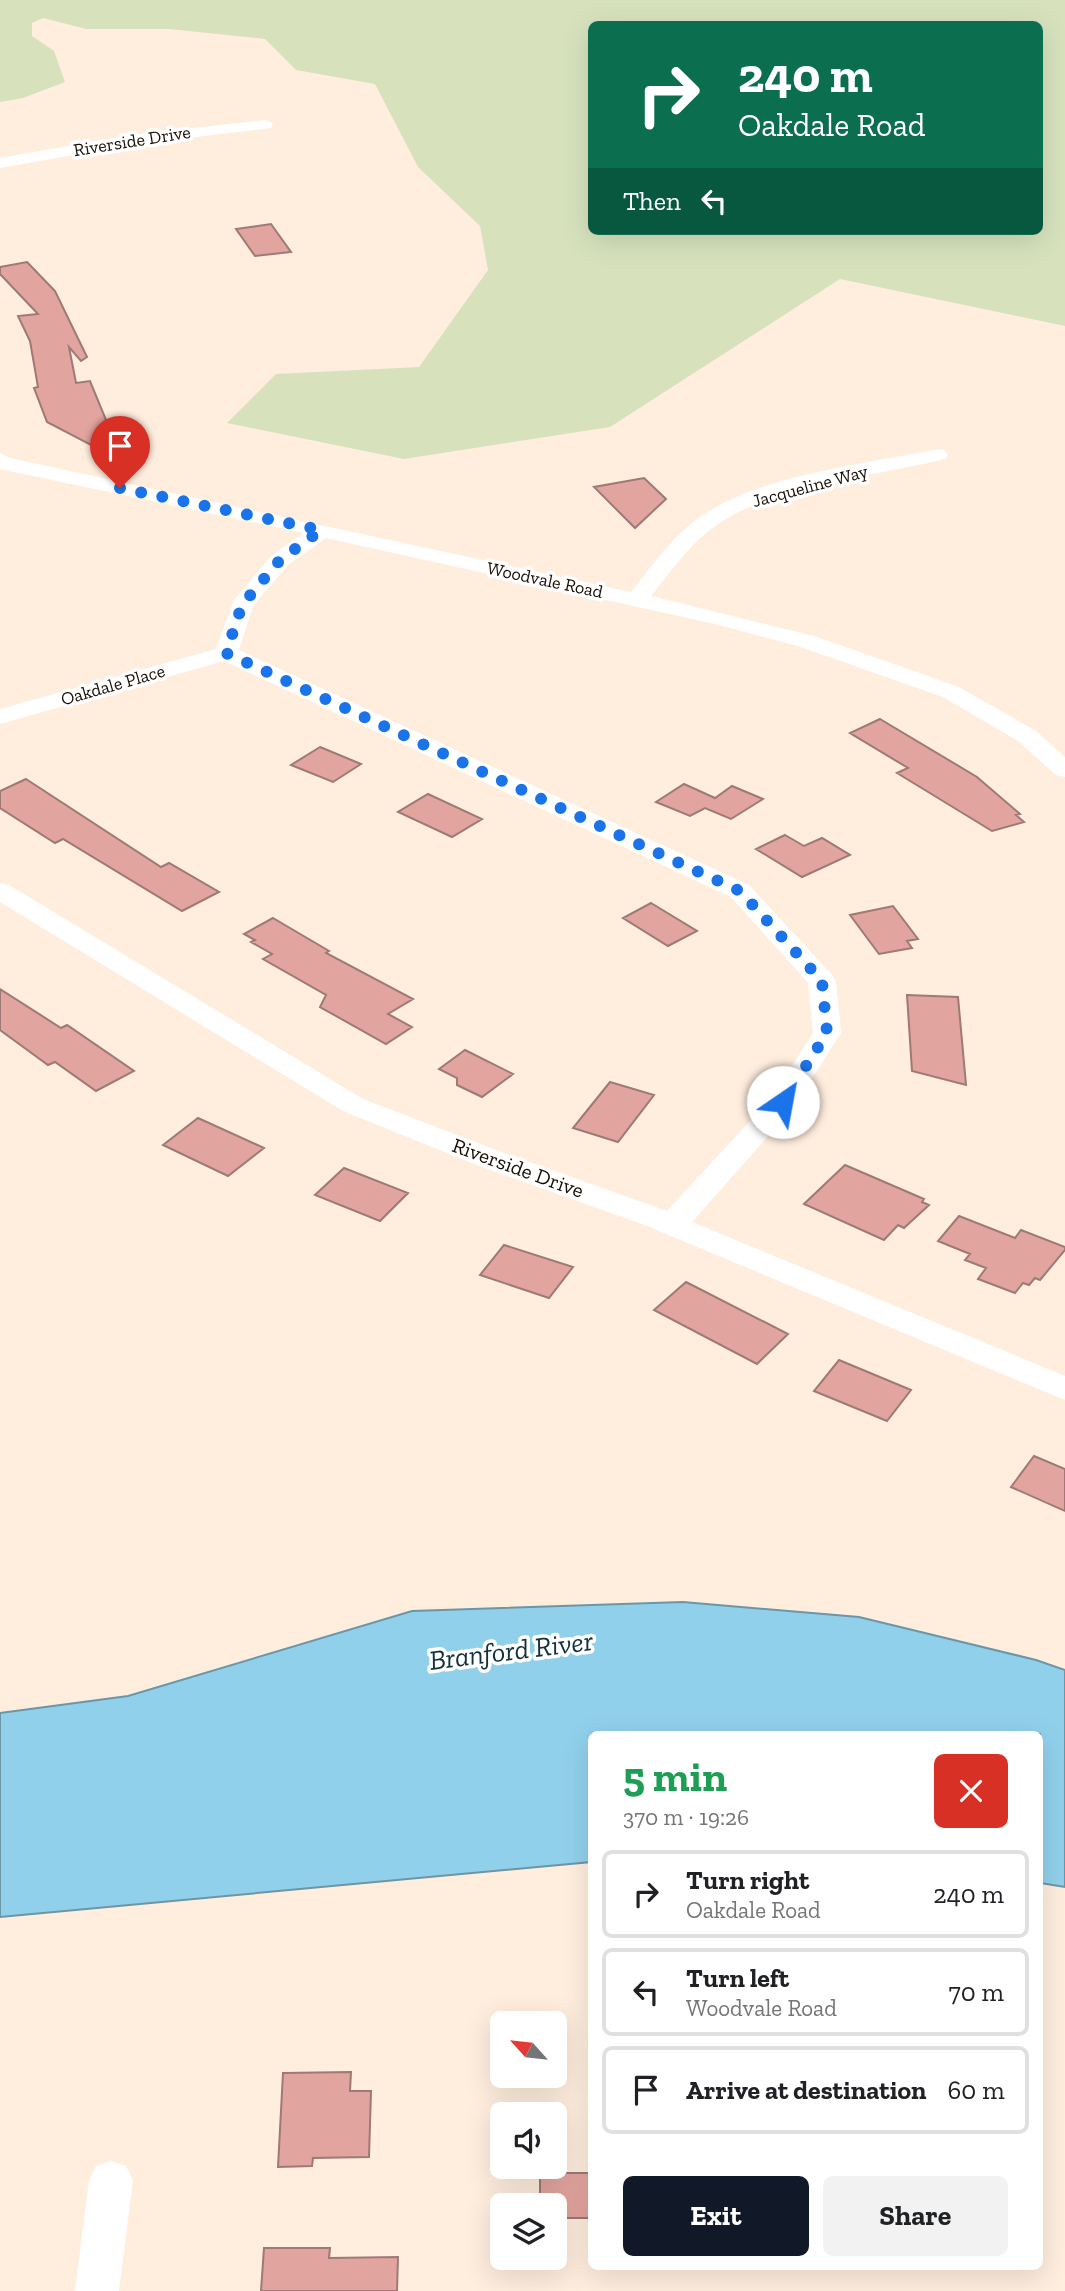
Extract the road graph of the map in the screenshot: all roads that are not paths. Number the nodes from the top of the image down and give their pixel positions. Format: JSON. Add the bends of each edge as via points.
{"nodes":[{"id":1,"x":265,"y":125,"type":"dead end"},
{"id":2,"x":0,"y":163,"type":"edge"},
{"id":3,"x":938,"y":455,"type":"dead end"},
{"id":4,"x":5,"y":465,"type":"edge"},
{"id":5,"x":321,"y":530,"type":"junction"},
{"id":6,"x":636,"y":600,"type":"junction"},
{"id":7,"x":226,"y":653,"type":"junction"},
{"id":8,"x":0,"y":717,"type":"edge"},
{"id":9,"x":1065,"y":769,"type":"edge"},
{"id":10,"x":0,"y":891,"type":"edge"},
{"id":11,"x":672,"y":1225,"type":"junction"},
{"id":12,"x":1065,"y":1389,"type":"edge"},
{"id":13,"x":111,"y":2180,"type":"dead end"},
{"id":14,"x":97,"y":2291,"type":"edge"}],
"edges":[{"from":1,"to":2,"type":"street","name":"Riverside Drive","via":[[130,140]]},
{"from":3,"to":6,"type":"street","name":"Jacqueline Way","via":[[792,487],[733,506],[704,525]]},
{"from":4,"to":5,"type":"street","name":"Woodvale Road"},
{"from":5,"to":6,"type":"street","name":"Woodvale Road"},
{"from":5,"to":7,"type":"street","via":[[280,560],[242,605]]},
{"from":6,"to":9,"type":"street","name":"Woodvale Road","via":[[806,641],[951,692],[1027,736]]},
{"from":7,"to":8,"type":"street","name":"Oakdale Place"},
{"from":7,"to":11,"type":"street","via":[[740,891],[822,981],[827,1033],[783,1102]]},
{"from":10,"to":11,"type":"street","name":"Riverside Drive","via":[[353,1105]]},
{"from":11,"to":12,"type":"street","name":"Riverside Drive"},
{"from":13,"to":14,"type":"street"}]}
